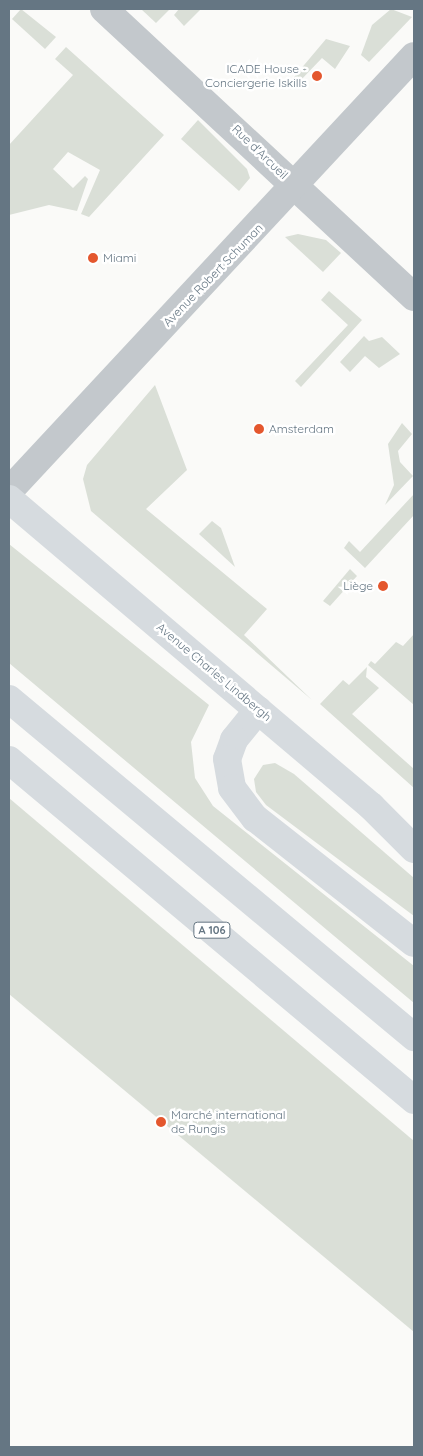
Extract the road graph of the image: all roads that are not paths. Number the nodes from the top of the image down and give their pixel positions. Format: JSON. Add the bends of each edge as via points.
{"nodes":[{"id":1,"x":104,"y":9,"type":"edge"},
{"id":2,"x":414,"y":56,"type":"edge"},
{"id":3,"x":295,"y":188,"type":"junction"},
{"id":4,"x":414,"y":297,"type":"edge"},
{"id":5,"x":9,"y":491,"type":"edge"},
{"id":6,"x":9,"y":500,"type":"edge"},
{"id":7,"x":9,"y":699,"type":"edge"},
{"id":8,"x":258,"y":710,"type":"junction"},
{"id":9,"x":9,"y":760,"type":"edge"},
{"id":10,"x":414,"y":849,"type":"edge"},
{"id":11,"x":414,"y":943,"type":"edge"},
{"id":12,"x":414,"y":1037,"type":"edge"},
{"id":13,"x":414,"y":1100,"type":"edge"}],
"edges":[{"from":1,"to":3,"type":"street","name":"Rue d'Arcueil"},
{"from":2,"to":3,"type":"street","name":"Avenue Robert Schuman"},
{"from":3,"to":4,"type":"street","name":"Rue d'Arcueil"},
{"from":3,"to":5,"type":"street","name":"Avenue Robert Schuman"},
{"from":6,"to":8,"type":"main road","name":"Avenue Charles Lindbergh"},
{"from":7,"to":12,"type":"main road"},
{"from":8,"to":10,"type":"main road","name":"Avenue Charles Lindbergh"},
{"from":8,"to":11,"type":"main road","via":[[234,740],[227,759],[232,788],[255,818]]},
{"from":9,"to":13,"type":"main road","number":"A 106"}]}
